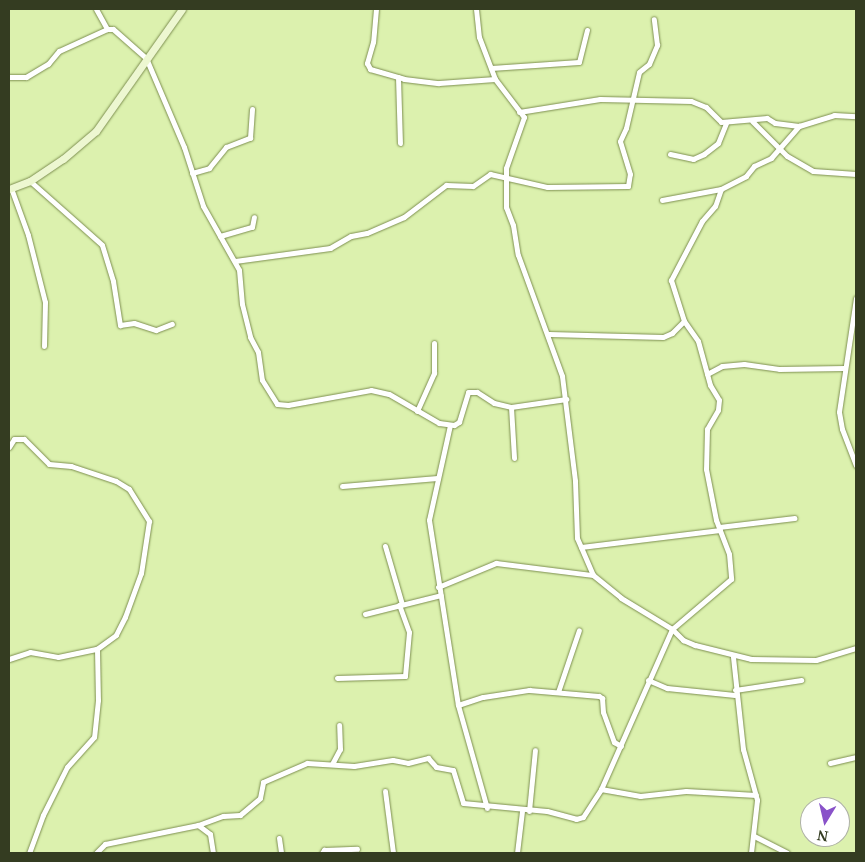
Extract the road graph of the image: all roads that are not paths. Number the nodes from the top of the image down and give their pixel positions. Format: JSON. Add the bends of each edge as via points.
{"nodes":[{"id":1,"x":96,"y":9,"type":"edge"},
{"id":2,"x":182,"y":9,"type":"edge"},
{"id":3,"x":376,"y":9,"type":"edge"},
{"id":4,"x":476,"y":9,"type":"edge"},
{"id":5,"x":654,"y":19,"type":"dead end"},
{"id":6,"x":107,"y":29,"type":"junction"},
{"id":7,"x":586,"y":30,"type":"dead end"},
{"id":8,"x":146,"y":58,"type":"junction"},
{"id":9,"x":491,"y":68,"type":"junction"},
{"id":10,"x":9,"y":77,"type":"edge"},
{"id":11,"x":398,"y":77,"type":"junction"},
{"id":12,"x":495,"y":79,"type":"junction"},
{"id":13,"x":630,"y":100,"type":"junction"},
{"id":14,"x":252,"y":109,"type":"dead end"},
{"id":15,"x":520,"y":112,"type":"junction"},
{"id":16,"x":856,"y":116,"type":"edge"},
{"id":17,"x":752,"y":121,"type":"junction"},
{"id":18,"x":726,"y":123,"type":"junction"},
{"id":19,"x":799,"y":126,"type":"junction"},
{"id":20,"x":400,"y":143,"type":"dead end"},
{"id":21,"x":780,"y":148,"type":"junction"},
{"id":22,"x":670,"y":154,"type":"dead end"},
{"id":23,"x":192,"y":173,"type":"junction"},
{"id":24,"x":856,"y":174,"type":"edge"},
{"id":25,"x":507,"y":178,"type":"junction"},
{"id":26,"x":30,"y":181,"type":"junction"},
{"id":27,"x":10,"y":188,"type":"edge"},
{"id":28,"x":721,"y":189,"type":"junction"},
{"id":29,"x":662,"y":200,"type":"dead end"},
{"id":30,"x":254,"y":217,"type":"dead end"},
{"id":31,"x":220,"y":236,"type":"junction"},
{"id":32,"x":235,"y":261,"type":"junction"},
{"id":33,"x":856,"y":298,"type":"edge"},
{"id":34,"x":684,"y":321,"type":"junction"},
{"id":35,"x":172,"y":324,"type":"dead end"},
{"id":36,"x":549,"y":334,"type":"junction"},
{"id":37,"x":434,"y":343,"type":"dead end"},
{"id":38,"x":44,"y":346,"type":"dead end"},
{"id":39,"x":846,"y":368,"type":"junction"},
{"id":40,"x":707,"y":374,"type":"junction"},
{"id":41,"x":566,"y":399,"type":"junction"},
{"id":42,"x":511,"y":407,"type":"junction"},
{"id":43,"x":417,"y":411,"type":"junction"},
{"id":44,"x":450,"y":425,"type":"junction"},
{"id":45,"x":9,"y":447,"type":"edge"},
{"id":46,"x":514,"y":458,"type":"dead end"},
{"id":47,"x":856,"y":465,"type":"edge"},
{"id":48,"x":438,"y":478,"type":"junction"},
{"id":49,"x":342,"y":486,"type":"dead end"},
{"id":50,"x":794,"y":518,"type":"dead end"},
{"id":51,"x":720,"y":529,"type":"junction"},
{"id":52,"x":385,"y":546,"type":"dead end"},
{"id":53,"x":581,"y":546,"type":"junction"},
{"id":54,"x":593,"y":575,"type":"junction"},
{"id":55,"x":438,"y":587,"type":"junction"},
{"id":56,"x":441,"y":595,"type":"junction"},
{"id":57,"x":401,"y":605,"type":"junction"},
{"id":58,"x":365,"y":614,"type":"dead end"},
{"id":59,"x":672,"y":629,"type":"junction"},
{"id":60,"x":579,"y":630,"type":"dead end"},
{"id":61,"x":856,"y":648,"type":"edge"},
{"id":62,"x":97,"y":649,"type":"junction"},
{"id":63,"x":732,"y":657,"type":"junction"},
{"id":64,"x":9,"y":658,"type":"edge"},
{"id":65,"x":336,"y":678,"type":"dead end"},
{"id":66,"x":648,"y":680,"type":"junction"},
{"id":67,"x":802,"y":680,"type":"dead end"},
{"id":68,"x":558,"y":692,"type":"junction"},
{"id":69,"x":735,"y":692,"type":"junction"},
{"id":70,"x":458,"y":705,"type":"junction"},
{"id":71,"x":339,"y":725,"type":"dead end"},
{"id":72,"x":621,"y":746,"type":"junction"},
{"id":73,"x":535,"y":750,"type":"dead end"},
{"id":74,"x":856,"y":757,"type":"edge"},
{"id":75,"x":830,"y":763,"type":"dead end"},
{"id":76,"x":332,"y":764,"type":"junction"},
{"id":77,"x":601,"y":789,"type":"junction"},
{"id":78,"x":384,"y":791,"type":"dead end"},
{"id":79,"x":756,"y":796,"type":"junction"},
{"id":80,"x":487,"y":808,"type":"junction"},
{"id":81,"x":522,"y":810,"type":"junction"},
{"id":82,"x":529,"y":811,"type":"junction"},
{"id":83,"x":198,"y":826,"type":"junction"},
{"id":84,"x":754,"y":836,"type":"junction"},
{"id":85,"x":279,"y":838,"type":"dead end"},
{"id":86,"x":357,"y":849,"type":"dead end"},
{"id":87,"x":29,"y":853,"type":"edge"},
{"id":88,"x":96,"y":853,"type":"edge"},
{"id":89,"x":212,"y":853,"type":"edge"},
{"id":90,"x":281,"y":853,"type":"edge"},
{"id":91,"x":322,"y":853,"type":"edge"},
{"id":92,"x":393,"y":853,"type":"edge"},
{"id":93,"x":517,"y":853,"type":"edge"},
{"id":94,"x":751,"y":853,"type":"edge"},
{"id":95,"x":787,"y":853,"type":"edge"}],
"edges":[{"from":1,"to":6,"type":"street"},
{"from":2,"to":8,"type":"street"},
{"from":3,"to":11,"type":"street","via":[[367,63],[370,69]]},
{"from":4,"to":9,"type":"street","via":[[479,37]]},
{"from":5,"to":13,"type":"street","via":[[657,45],[649,64],[638,72]]},
{"from":6,"to":8,"type":"street","via":[[113,29]]},
{"from":6,"to":10,"type":"street","via":[[59,51],[48,64],[26,77]]},
{"from":7,"to":9,"type":"street","via":[[579,62]]},
{"from":8,"to":23,"type":"street"},
{"from":8,"to":26,"type":"street","via":[[96,132]]},
{"from":9,"to":12,"type":"street"},
{"from":11,"to":12,"type":"street","via":[[439,83]]},
{"from":11,"to":20,"type":"street"},
{"from":12,"to":15,"type":"street"},
{"from":13,"to":15,"type":"street","via":[[600,99]]},
{"from":13,"to":18,"type":"street","via":[[692,101],[706,107]]},
{"from":13,"to":25,"type":"street","via":[[626,128],[620,141],[630,174],[628,186],[547,187]]},
{"from":14,"to":23,"type":"street","via":[[250,138],[226,147],[209,168]]},
{"from":15,"to":25,"type":"street","via":[[524,117],[511,146]]},
{"from":16,"to":19,"type":"street","via":[[824,117]]},
{"from":17,"to":18,"type":"street"},
{"from":17,"to":19,"type":"street","via":[[767,118],[775,123]]},
{"from":17,"to":21,"type":"street"},
{"from":18,"to":22,"type":"street","via":[[718,143],[704,154],[693,159]]},
{"from":19,"to":21,"type":"street"},
{"from":21,"to":24,"type":"street","via":[[813,171]]},
{"from":21,"to":28,"type":"street","via":[[746,176]]},
{"from":23,"to":31,"type":"street","via":[[203,206]]},
{"from":25,"to":32,"type":"street","via":[[490,174],[472,186],[446,185],[404,218],[351,236],[330,248]]},
{"from":25,"to":36,"type":"street","via":[[506,207],[518,255]]},
{"from":26,"to":27,"type":"street"},
{"from":26,"to":35,"type":"street","via":[[102,244],[113,281],[120,324],[134,323],[156,330]]},
{"from":27,"to":38,"type":"street","via":[[28,235],[45,302]]},
{"from":28,"to":29,"type":"street"},
{"from":28,"to":34,"type":"street","via":[[715,206],[702,221],[684,259],[671,277]]},
{"from":30,"to":31,"type":"street","via":[[252,227]]},
{"from":31,"to":32,"type":"street"},
{"from":32,"to":43,"type":"street","via":[[242,279],[242,304],[250,337],[258,352],[262,380],[274,401],[288,405],[371,390],[389,394]]},
{"from":33,"to":39,"type":"street"},
{"from":34,"to":36,"type":"street","via":[[672,333],[663,336]]},
{"from":34,"to":40,"type":"street","via":[[698,341]]},
{"from":36,"to":41,"type":"street"},
{"from":37,"to":43,"type":"street","via":[[434,373]]},
{"from":39,"to":40,"type":"street","via":[[779,369],[744,364],[722,366]]},
{"from":39,"to":47,"type":"street","via":[[839,412],[843,434]]},
{"from":40,"to":51,"type":"street","via":[[720,405],[707,429],[705,441],[706,469]]},
{"from":41,"to":42,"type":"street"},
{"from":41,"to":53,"type":"street","via":[[575,481],[577,538]]},
{"from":42,"to":44,"type":"street","via":[[494,403],[477,392],[468,392],[459,422]]},
{"from":42,"to":46,"type":"street"},
{"from":43,"to":44,"type":"street"},
{"from":44,"to":48,"type":"street"},
{"from":45,"to":62,"type":"street","via":[[14,439],[24,439],[49,464],[72,466],[116,481],[129,489],[149,521],[141,573],[125,617],[116,635]]},
{"from":48,"to":49,"type":"street"},
{"from":48,"to":55,"type":"street","via":[[429,520]]},
{"from":50,"to":51,"type":"street"},
{"from":51,"to":53,"type":"street"},
{"from":51,"to":59,"type":"street","via":[[730,554],[731,579]]},
{"from":52,"to":57,"type":"street"},
{"from":53,"to":54,"type":"street"},
{"from":54,"to":55,"type":"street","via":[[496,563]]},
{"from":54,"to":59,"type":"street","via":[[621,598]]},
{"from":55,"to":56,"type":"street"},
{"from":56,"to":57,"type":"street"},
{"from":56,"to":70,"type":"street"},
{"from":57,"to":58,"type":"street"},
{"from":57,"to":65,"type":"street","via":[[409,632],[405,676]]},
{"from":59,"to":63,"type":"street","via":[[683,640]]},
{"from":59,"to":66,"type":"street"},
{"from":60,"to":68,"type":"street"},
{"from":61,"to":63,"type":"street","via":[[816,660],[794,662]]},
{"from":62,"to":64,"type":"street","via":[[58,657],[30,652]]},
{"from":62,"to":87,"type":"street","via":[[98,700],[94,737],[66,767]]},
{"from":63,"to":69,"type":"street"},
{"from":66,"to":69,"type":"street","via":[[673,689]]},
{"from":66,"to":72,"type":"street"},
{"from":67,"to":69,"type":"street"},
{"from":68,"to":70,"type":"street","via":[[522,690]]},
{"from":68,"to":72,"type":"street","via":[[601,696],[614,742]]},
{"from":69,"to":79,"type":"street","via":[[743,749]]},
{"from":70,"to":80,"type":"street"},
{"from":71,"to":76,"type":"street","via":[[340,749]]},
{"from":72,"to":77,"type":"street"},
{"from":73,"to":82,"type":"street"},
{"from":74,"to":75,"type":"street"},
{"from":76,"to":80,"type":"street","via":[[354,766],[393,760],[408,763],[428,758],[436,766],[453,770],[463,804]]},
{"from":76,"to":83,"type":"street","via":[[307,763],[277,774],[263,782],[260,798],[240,815],[223,816]]},
{"from":77,"to":79,"type":"street","via":[[640,796],[686,791]]},
{"from":77,"to":82,"type":"street","via":[[583,817],[576,819],[552,812]]},
{"from":78,"to":92,"type":"street"},
{"from":79,"to":84,"type":"street"},
{"from":80,"to":81,"type":"street"},
{"from":81,"to":82,"type":"street"},
{"from":81,"to":93,"type":"street"},
{"from":83,"to":88,"type":"street","via":[[105,844]]},
{"from":83,"to":89,"type":"street","via":[[210,834]]},
{"from":84,"to":94,"type":"street"},
{"from":84,"to":95,"type":"street"},
{"from":85,"to":90,"type":"street"},
{"from":86,"to":91,"type":"street","via":[[324,850]]}]}
